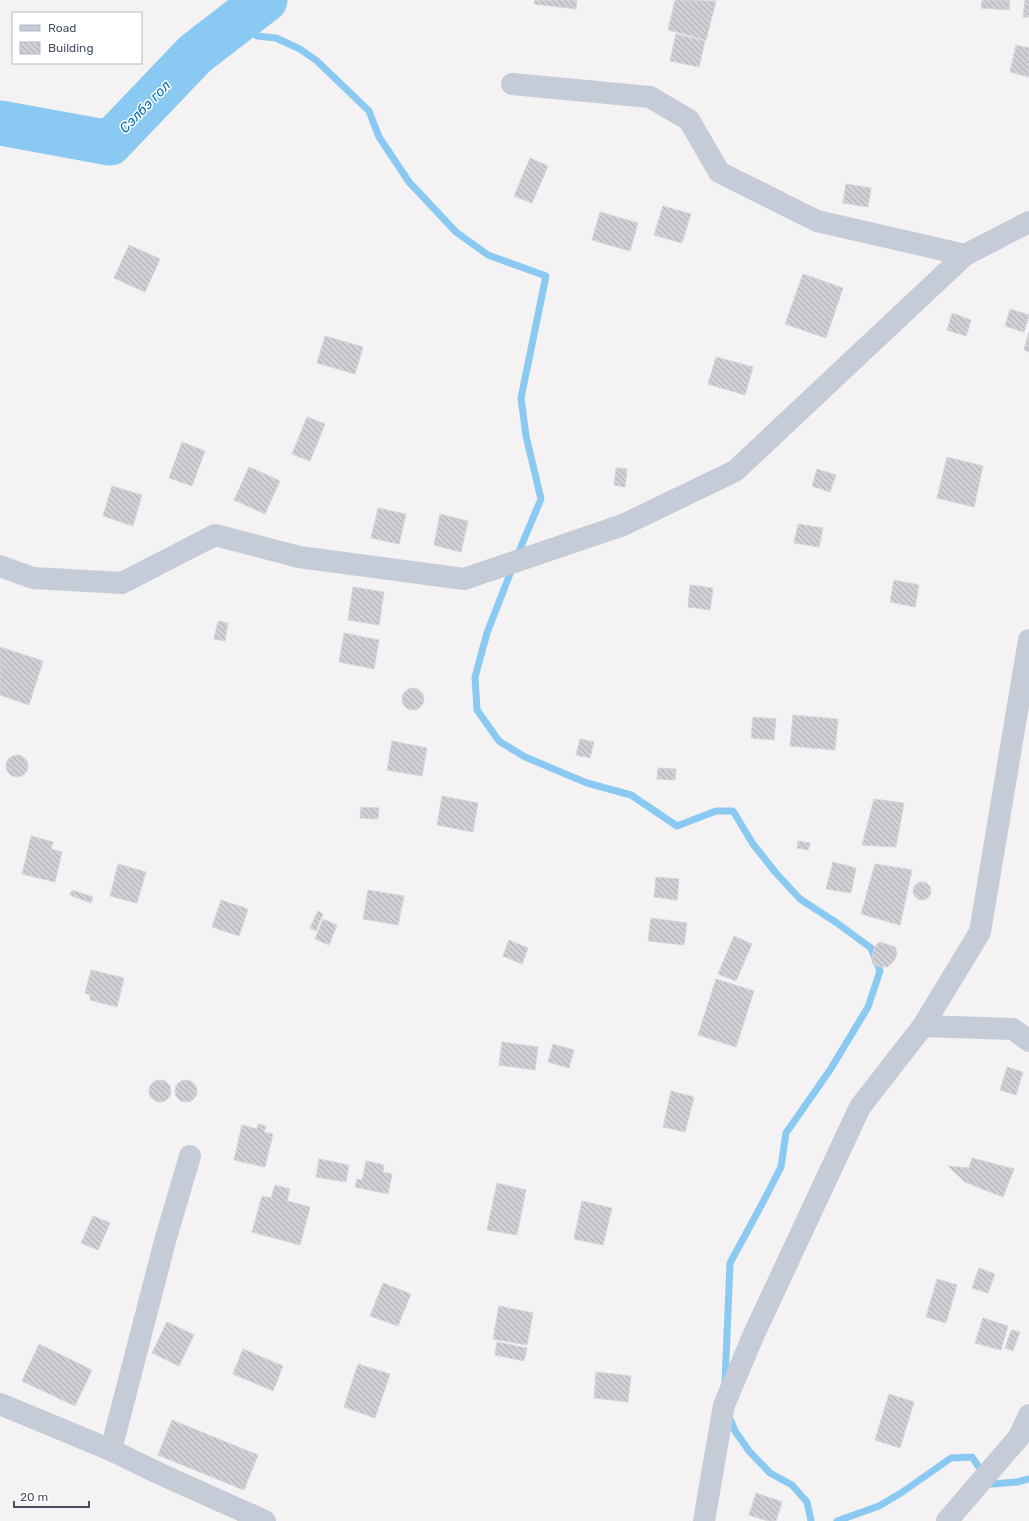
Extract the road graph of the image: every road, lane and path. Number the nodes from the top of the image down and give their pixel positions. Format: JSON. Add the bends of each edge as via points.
{"nodes":[{"id":1,"x":512,"y":84,"type":"dead end"},
{"id":2,"x":1029,"y":222,"type":"edge"},
{"id":3,"x":965,"y":255,"type":"junction"},
{"id":4,"x":0,"y":566,"type":"edge"},
{"id":5,"x":1029,"y":640,"type":"edge"},
{"id":6,"x":923,"y":1026,"type":"junction"},
{"id":7,"x":1029,"y":1041,"type":"edge"},
{"id":8,"x":190,"y":1156,"type":"dead end"},
{"id":9,"x":0,"y":1404,"type":"edge"},
{"id":10,"x":1029,"y":1415,"type":"edge"},
{"id":11,"x":111,"y":1450,"type":"junction"},
{"id":12,"x":265,"y":1521,"type":"edge"},
{"id":13,"x":704,"y":1521,"type":"edge"},
{"id":14,"x":947,"y":1521,"type":"edge"}],
"edges":[{"from":1,"to":3,"type":"street","via":[[650,97],[689,120],[719,172],[817,221]]},
{"from":2,"to":3,"type":"street"},
{"from":3,"to":4,"type":"street","via":[[735,471],[623,525],[464,579],[299,557],[215,535],[122,583],[32,578]]},
{"from":5,"to":6,"type":"street","via":[[980,932]]},
{"from":6,"to":7,"type":"street","via":[[1013,1029]]},
{"from":6,"to":13,"type":"street","via":[[860,1107],[754,1334],[724,1405]]},
{"from":8,"to":11,"type":"street","via":[[165,1241]]},
{"from":9,"to":11,"type":"street"},
{"from":10,"to":14,"type":"street","via":[[1019,1437]]},
{"from":11,"to":12,"type":"street"}]}
